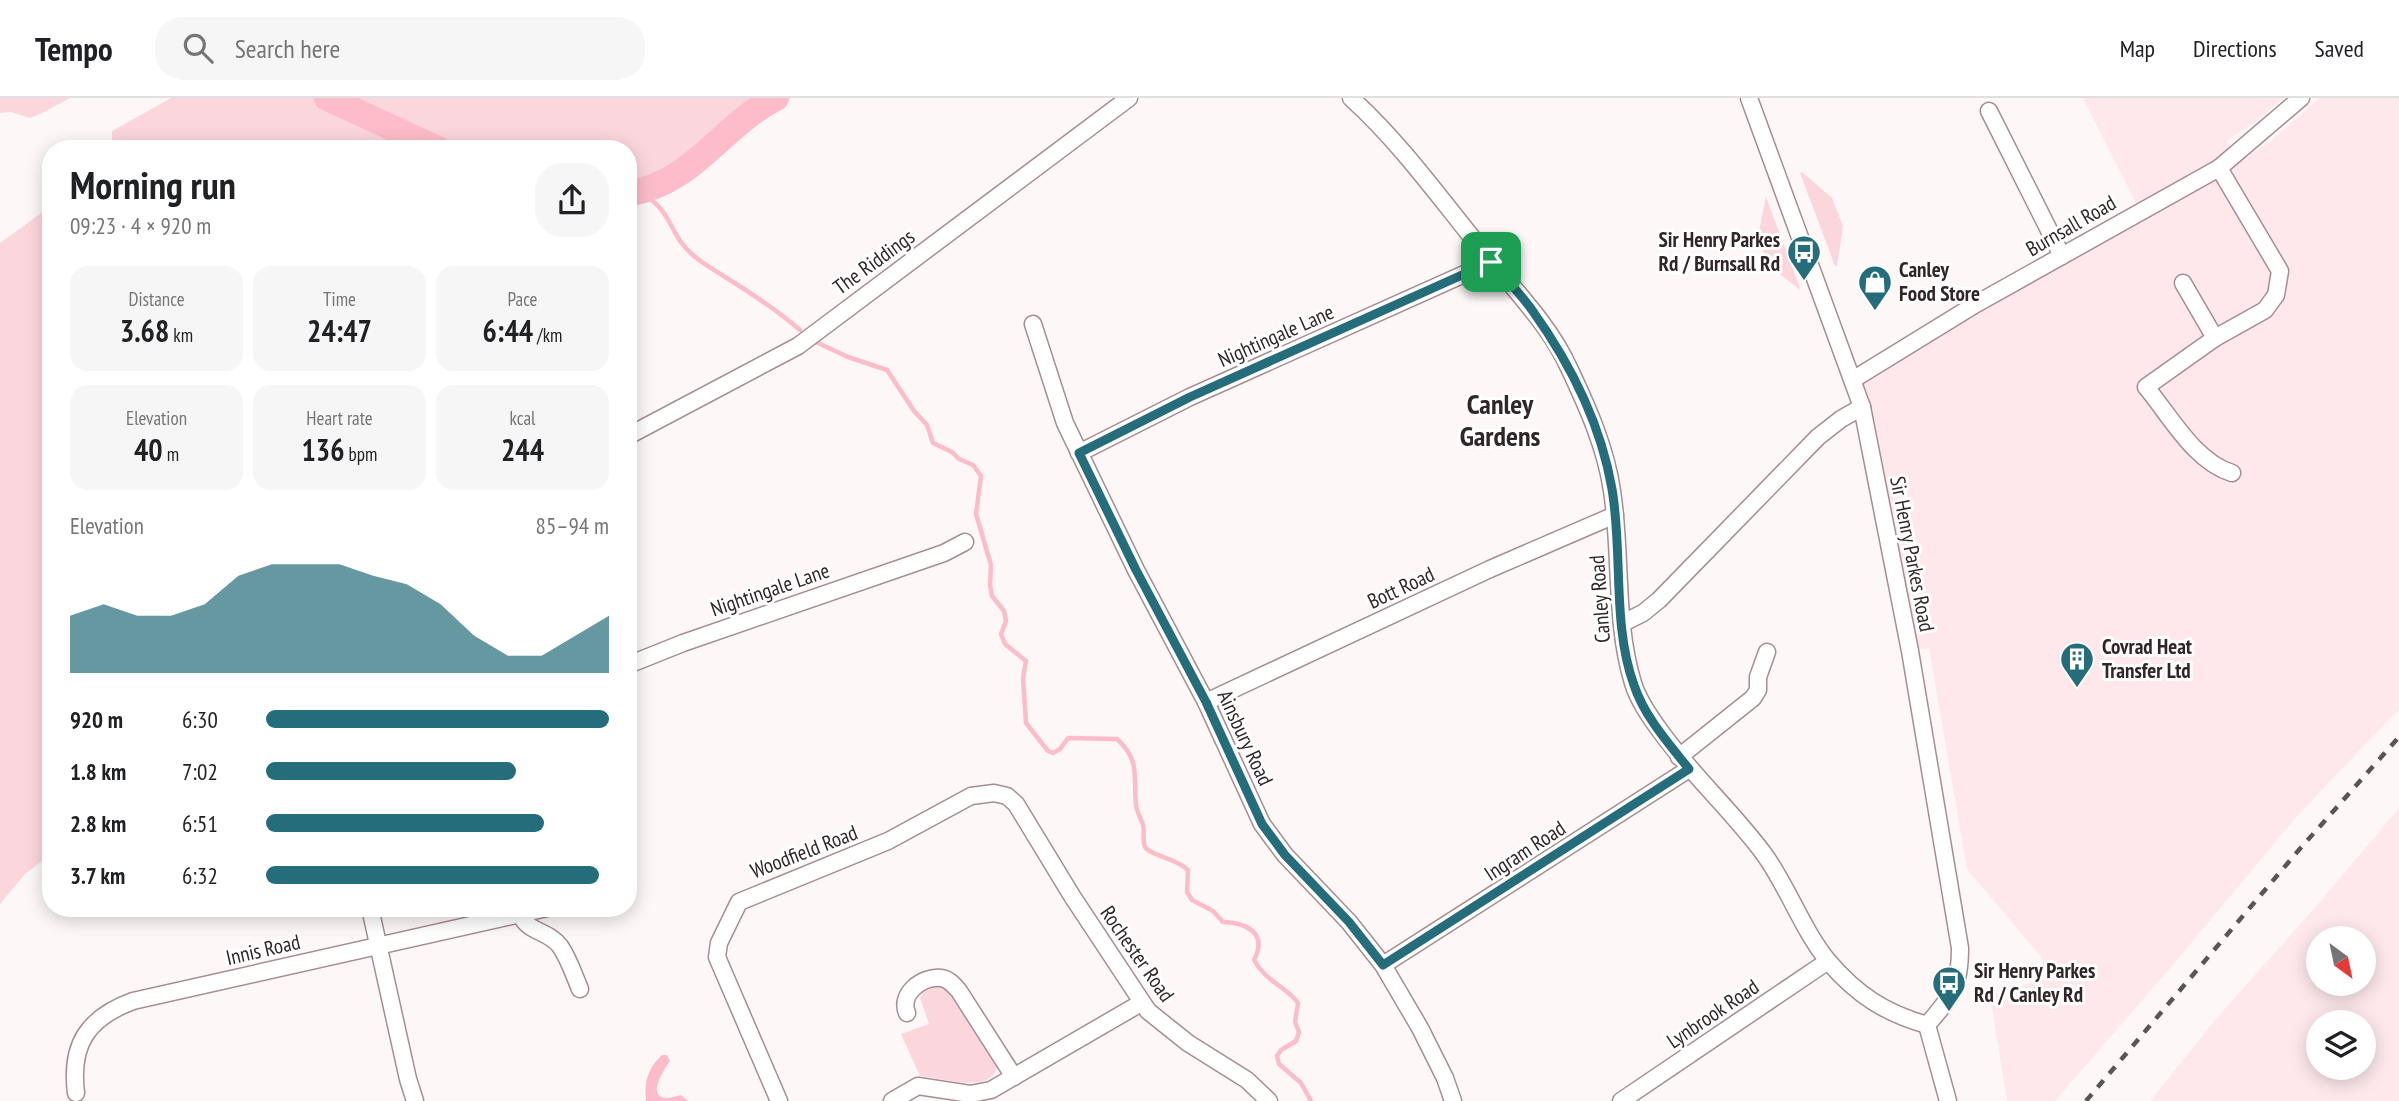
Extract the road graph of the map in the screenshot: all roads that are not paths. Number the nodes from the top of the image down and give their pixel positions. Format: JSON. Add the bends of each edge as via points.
{"nodes":[{"id":1,"x":1129,"y":98,"type":"edge"},
{"id":2,"x":1352,"y":98,"type":"edge"},
{"id":3,"x":1749,"y":98,"type":"edge"},
{"id":4,"x":2301,"y":98,"type":"edge"},
{"id":5,"x":1989,"y":111,"type":"dead end"},
{"id":6,"x":2220,"y":168,"type":"junction"},
{"id":7,"x":2062,"y":256,"type":"junction"},
{"id":8,"x":1491,"y":262,"type":"junction"},
{"id":9,"x":2183,"y":283,"type":"dead end"},
{"id":10,"x":1033,"y":324,"type":"dead end"},
{"id":11,"x":2214,"y":338,"type":"junction"},
{"id":12,"x":1854,"y":379,"type":"junction"},
{"id":13,"x":1862,"y":407,"type":"junction"},
{"id":14,"x":637,"y":431,"type":"edge"},
{"id":15,"x":1079,"y":453,"type":"junction"},
{"id":16,"x":2232,"y":473,"type":"dead end"},
{"id":17,"x":1615,"y":515,"type":"junction"},
{"id":18,"x":965,"y":542,"type":"dead end"},
{"id":19,"x":1623,"y":623,"type":"junction"},
{"id":20,"x":1767,"y":652,"type":"dead end"},
{"id":21,"x":637,"y":661,"type":"edge"},
{"id":22,"x":1206,"y":702,"type":"junction"},
{"id":23,"x":1684,"y":763,"type":"junction"},
{"id":24,"x":1007,"y":796,"type":"joint"},
{"id":25,"x":372,"y":917,"type":"edge"},
{"id":26,"x":511,"y":917,"type":"edge"},
{"id":27,"x":522,"y":917,"type":"edge"},
{"id":28,"x":377,"y":945,"type":"junction"},
{"id":29,"x":1828,"y":961,"type":"junction"},
{"id":30,"x":1383,"y":965,"type":"junction"},
{"id":31,"x":580,"y":989,"type":"dead end"},
{"id":32,"x":1141,"y":1003,"type":"junction"},
{"id":33,"x":907,"y":1013,"type":"dead end"},
{"id":34,"x":1927,"y":1025,"type":"junction"},
{"id":35,"x":1014,"y":1077,"type":"junction"},
{"id":36,"x":76,"y":1093,"type":"dead end"},
{"id":37,"x":971,"y":1098,"type":"edge"},
{"id":38,"x":415,"y":1101,"type":"edge"},
{"id":39,"x":779,"y":1101,"type":"edge"},
{"id":40,"x":892,"y":1101,"type":"edge"},
{"id":41,"x":1269,"y":1101,"type":"edge"},
{"id":42,"x":1453,"y":1101,"type":"edge"},
{"id":43,"x":1621,"y":1101,"type":"edge"},
{"id":44,"x":1948,"y":1101,"type":"edge"}],
"edges":[{"from":1,"to":14,"type":"street","name":"The Riddings","via":[[798,346]]},
{"from":2,"to":8,"type":"street","name":"Canley Road","via":[[1382,126]]},
{"from":3,"to":12,"type":"street","name":"Sir Henry Parkes Road"},
{"from":4,"to":6,"type":"street","name":"Burnsall Road"},
{"from":5,"to":7,"type":"street"},
{"from":6,"to":7,"type":"street","name":"Burnsall Road"},
{"from":6,"to":11,"type":"street","via":[[2280,271],[2280,279],[2265,310]]},
{"from":7,"to":12,"type":"street","name":"Burnsall Road"},
{"from":8,"to":15,"type":"street","name":"Nightingale Lane","via":[[1190,397]]},
{"from":8,"to":17,"type":"street","name":"Canley Road","via":[[1531,309],[1568,364],[1594,426]]},
{"from":9,"to":11,"type":"street"},
{"from":10,"to":15,"type":"street","name":"Ainsbury Road"},
{"from":11,"to":16,"type":"street","via":[[2146,387],[2202,455]]},
{"from":12,"to":13,"type":"street","name":"Sir Henry Parkes Road"},
{"from":13,"to":19,"type":"street","via":[[1818,437],[1659,600]]},
{"from":13,"to":34,"type":"street","name":"Sir Henry Parkes Road","via":[[1910,651],[1960,948],[1953,993]]},
{"from":15,"to":22,"type":"street","name":"Ainsbury Road"},
{"from":17,"to":19,"type":"street","name":"Canley Road"},
{"from":17,"to":22,"type":"street","name":"Bott Road"},
{"from":18,"to":21,"type":"street","name":"Nightingale Lane"},
{"from":19,"to":23,"type":"street","name":"Canley Road","via":[[1634,687]]},
{"from":20,"to":23,"type":"street","name":"Ingram Road","via":[[1753,698]]},
{"from":22,"to":30,"type":"street","name":"Ainsbury Road","via":[[1272,839]]},
{"from":23,"to":29,"type":"street","name":"Canley Road","via":[[1766,857]]},
{"from":23,"to":30,"type":"street","name":"Ingram Road"},
{"from":24,"to":32,"type":"street","name":"Rochester Road"},
{"from":24,"to":39,"type":"street","name":"Woodfield Road","via":[[971,796],[888,841],[739,902],[717,957]]},
{"from":25,"to":28,"type":"street"},
{"from":26,"to":28,"type":"street","name":"Innis Road"},
{"from":27,"to":31,"type":"street","via":[[560,946]]},
{"from":28,"to":36,"type":"street","name":"Innis Road","via":[[117,1007],[95,1021],[81,1039],[74,1073]]},
{"from":28,"to":38,"type":"street"},
{"from":29,"to":34,"type":"street","name":"Canley Road","via":[[1881,1009]]},
{"from":29,"to":43,"type":"street","name":"Lynbrook Road"},
{"from":30,"to":42,"type":"street","name":"Ainsbury Road","via":[[1433,1053]]},
{"from":32,"to":35,"type":"street"},
{"from":32,"to":41,"type":"street","name":"Rochester Road","via":[[1167,1028],[1247,1080]]},
{"from":33,"to":35,"type":"street","via":[[905,998],[914,987],[932,979],[947,980],[959,991]]},
{"from":34,"to":44,"type":"street"},
{"from":35,"to":37,"type":"street"},
{"from":37,"to":40,"type":"street","via":[[918,1086]]}]}
